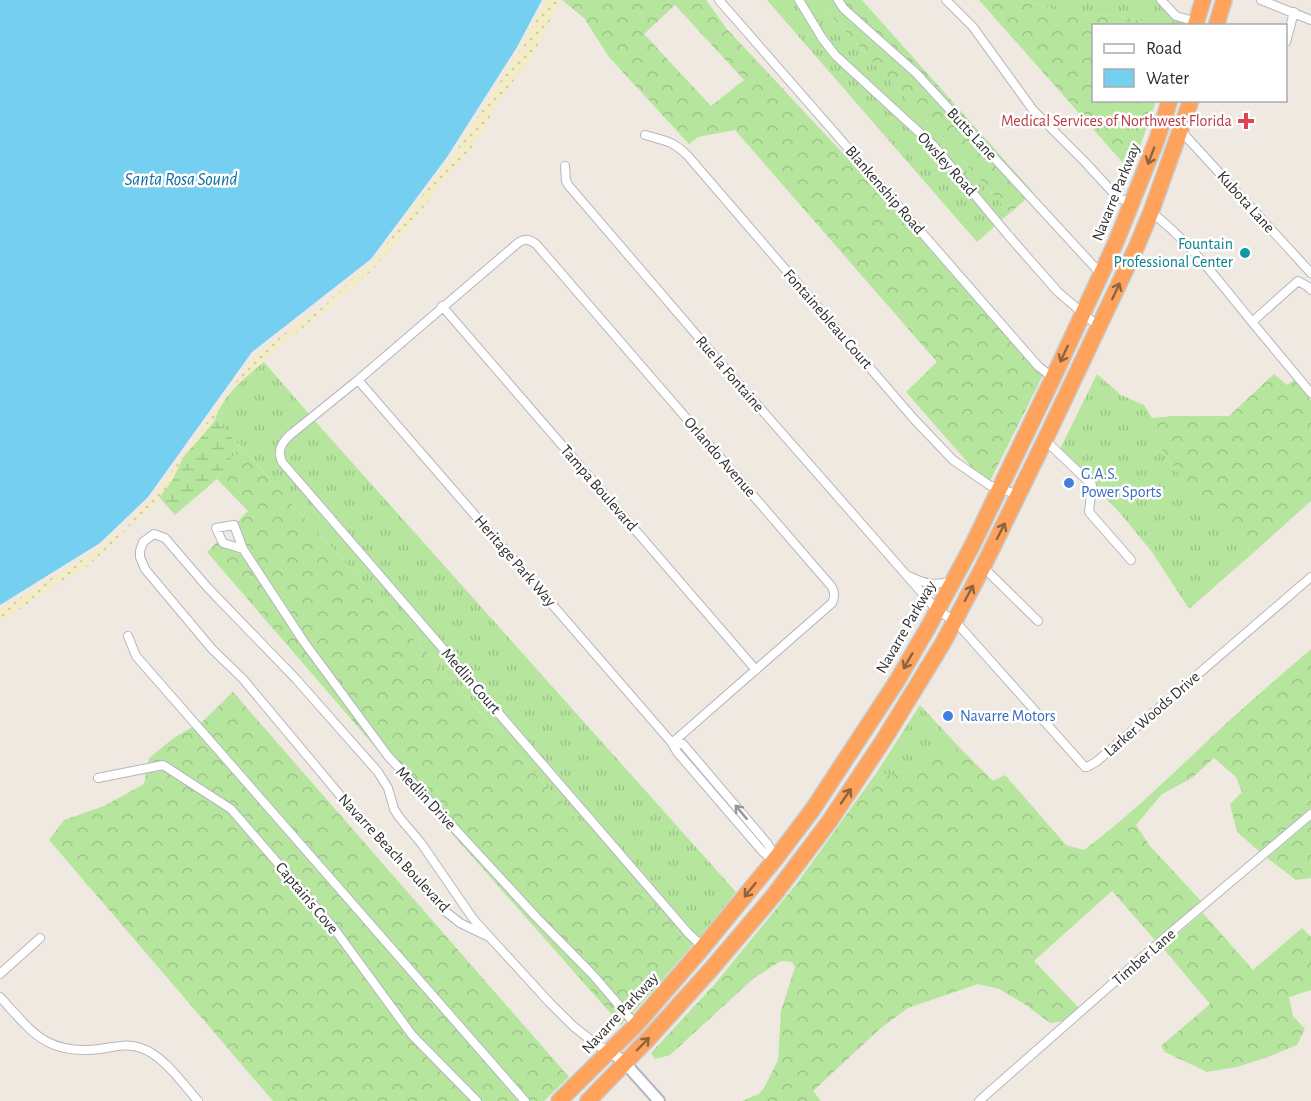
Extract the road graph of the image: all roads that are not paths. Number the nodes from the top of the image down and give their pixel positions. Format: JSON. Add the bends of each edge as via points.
{"nodes":[{"id":1,"x":719,"y":0,"type":"edge"},
{"id":2,"x":799,"y":0,"type":"edge"},
{"id":3,"x":838,"y":0,"type":"edge"},
{"id":4,"x":946,"y":0,"type":"edge"},
{"id":5,"x":1161,"y":0,"type":"edge"},
{"id":6,"x":1203,"y":0,"type":"edge"},
{"id":7,"x":1224,"y":0,"type":"edge"},
{"id":8,"x":1261,"y":0,"type":"edge"},
{"id":9,"x":1294,"y":12,"type":"junction"},
{"id":10,"x":1311,"y":20,"type":"edge"},
{"id":11,"x":1196,"y":24,"type":"edge"},
{"id":12,"x":1217,"y":24,"type":"edge"},
{"id":13,"x":1287,"y":38,"type":"edge"},
{"id":14,"x":1169,"y":102,"type":"edge"},
{"id":15,"x":1190,"y":102,"type":"edge"},
{"id":16,"x":1181,"y":130,"type":"junction"},
{"id":17,"x":645,"y":135,"type":"dead end"},
{"id":18,"x":565,"y":166,"type":"dead end"},
{"id":19,"x":1133,"y":203,"type":"junction"},
{"id":20,"x":1151,"y":212,"type":"junction"},
{"id":21,"x":1311,"y":273,"type":"edge"},
{"id":22,"x":1101,"y":274,"type":"junction"},
{"id":23,"x":1311,"y":291,"type":"edge"},
{"id":24,"x":442,"y":306,"type":"junction"},
{"id":25,"x":1083,"y":314,"type":"junction"},
{"id":26,"x":1252,"y":322,"type":"junction"},
{"id":27,"x":1099,"y":327,"type":"junction"},
{"id":28,"x":1053,"y":378,"type":"junction"},
{"id":29,"x":358,"y":380,"type":"junction"},
{"id":30,"x":1311,"y":393,"type":"edge"},
{"id":31,"x":1045,"y":440,"type":"junction"},
{"id":32,"x":1000,"y":488,"type":"junction"},
{"id":33,"x":1019,"y":495,"type":"junction"},
{"id":34,"x":243,"y":549,"type":"dead end"},
{"id":35,"x":1131,"y":560,"type":"dead end"},
{"id":36,"x":983,"y":567,"type":"junction"},
{"id":37,"x":907,"y":576,"type":"junction"},
{"id":38,"x":1311,"y":577,"type":"edge"},
{"id":39,"x":953,"y":581,"type":"junction"},
{"id":40,"x":937,"y":610,"type":"junction"},
{"id":41,"x":955,"y":621,"type":"junction"},
{"id":42,"x":1038,"y":621,"type":"dead end"},
{"id":43,"x":128,"y":636,"type":"dead end"},
{"id":44,"x":756,"y":670,"type":"junction"},
{"id":45,"x":672,"y":743,"type":"junction"},
{"id":46,"x":98,"y":778,"type":"dead end"},
{"id":47,"x":1311,"y":814,"type":"edge"},
{"id":48,"x":829,"y":822,"type":"junction"},
{"id":49,"x":776,"y":858,"type":"junction"},
{"id":50,"x":489,"y":937,"type":"junction"},
{"id":51,"x":40,"y":938,"type":"dead end"},
{"id":52,"x":703,"y":947,"type":"junction"},
{"id":53,"x":0,"y":974,"type":"edge"},
{"id":54,"x":0,"y":998,"type":"edge"},
{"id":55,"x":673,"y":1011,"type":"junction"},
{"id":56,"x":636,"y":1025,"type":"junction"},
{"id":57,"x":610,"y":1051,"type":"junction"},
{"id":58,"x":625,"y":1063,"type":"junction"},
{"id":59,"x":198,"y":1101,"type":"edge"},
{"id":60,"x":477,"y":1101,"type":"edge"},
{"id":61,"x":525,"y":1101,"type":"edge"},
{"id":62,"x":559,"y":1101,"type":"edge"},
{"id":63,"x":588,"y":1101,"type":"edge"},
{"id":64,"x":659,"y":1101,"type":"edge"},
{"id":65,"x":980,"y":1101,"type":"edge"}],
"edges":[{"from":1,"to":28,"type":"street","name":"Blankenship Road","via":[[1038,366]]},
{"from":2,"to":25,"type":"street","name":"Owsley Road","via":[[835,55],[934,146],[1058,292]]},
{"from":3,"to":22,"type":"street","name":"Butts Lane","via":[[916,73]]},
{"from":4,"to":19,"type":"street","via":[[973,27],[1033,110],[1118,198]]},
{"from":5,"to":11,"type":"street","via":[[1176,16]]},
{"from":6,"to":11,"type":"highway"},
{"from":7,"to":12,"type":"highway"},
{"from":8,"to":9,"type":"street"},
{"from":9,"to":10,"type":"street"},
{"from":9,"to":13,"type":"street"},
{"from":14,"to":19,"type":"highway","name":"Navarre Parkway","one_way":true},
{"from":15,"to":16,"type":"highway"},
{"from":16,"to":20,"type":"highway"},
{"from":16,"to":21,"type":"street","name":"Kubota Lane"},
{"from":17,"to":32,"type":"street","name":"Fontainebleau Court","via":[[681,149],[913,418],[953,460],[989,485]]},
{"from":18,"to":37,"type":"street","name":"Rue la Fontaine","via":[[569,186]]},
{"from":19,"to":22,"type":"highway","name":"Navarre Parkway"},
{"from":20,"to":26,"type":"street","via":[[1186,244]]},
{"from":27,"to":20,"type":"highway","one_way":true},
{"from":22,"to":25,"type":"highway","name":"Navarre Parkway"},
{"from":23,"to":26,"type":"street","via":[[1298,281]]},
{"from":24,"to":29,"type":"street"},
{"from":24,"to":44,"type":"street","name":"Tampa Boulevard"},
{"from":24,"to":44,"type":"street","name":"Orlando Avenue","via":[[519,242],[530,240],[691,423],[835,593],[832,603]]},
{"from":25,"to":27,"type":"street","name":"Owsley Road"},
{"from":25,"to":28,"type":"highway","name":"Navarre Parkway","one_way":true},
{"from":26,"to":30,"type":"street"},
{"from":27,"to":31,"type":"highway"},
{"from":28,"to":32,"type":"highway","name":"Navarre Parkway"},
{"from":29,"to":45,"type":"street","name":"Heritage Park Way"},
{"from":29,"to":52,"type":"street","name":"Medlin Court","via":[[284,440],[279,450],[282,462]]},
{"from":31,"to":33,"type":"highway"},
{"from":31,"to":35,"type":"street","via":[[1092,485],[1089,512]]},
{"from":32,"to":33,"type":"street","name":"Fontainebleau Court"},
{"from":32,"to":39,"type":"highway","name":"Navarre Parkway"},
{"from":36,"to":33,"type":"highway","one_way":true},
{"from":34,"to":56,"type":"street","name":"Medlin Drive","via":[[304,642],[388,756]]},
{"from":41,"to":36,"type":"highway","one_way":true},
{"from":36,"to":42,"type":"street"},
{"from":37,"to":39,"type":"street","via":[[936,585]]},
{"from":37,"to":40,"type":"street","name":"Rue la Fontaine"},
{"from":38,"to":41,"type":"street","name":"Larker Woods Drive","via":[[1087,767]]},
{"from":39,"to":40,"type":"highway","name":"Navarre Parkway"},
{"from":40,"to":41,"type":"street","name":"Rue la Fontaine"},
{"from":40,"to":49,"type":"highway","name":"Navarre Parkway","one_way":true,"via":[[855,746]]},
{"from":48,"to":41,"type":"highway","one_way":true},
{"from":43,"to":61,"type":"street","via":[[135,656]]},
{"from":44,"to":45,"type":"street","name":"Orlando Avenue"},
{"from":45,"to":49,"type":"street","name":"Heritage Park Way","via":[[763,852]]},
{"from":46,"to":60,"type":"street","name":"Captain's Cove","via":[[163,765],[231,809],[333,927],[412,1035]]},
{"from":47,"to":65,"type":"street","name":"Timber Lane"},
{"from":48,"to":49,"type":"highway","via":[[807,843]]},
{"from":48,"to":55,"type":"highway","via":[[774,895]]},
{"from":49,"to":52,"type":"highway","name":"Navarre Parkway","one_way":true},
{"from":49,"to":55,"type":"highway","via":[[776,880]]},
{"from":50,"to":50,"type":"street","name":"Navarre Beach Boulevard","via":[[445,911],[243,679],[206,642],[145,569],[140,551],[147,537],[154,534],[165,538],[369,761],[385,781],[399,817]]},
{"from":50,"to":57,"type":"street","via":[[573,1026]]},
{"from":51,"to":53,"type":"street"},
{"from":52,"to":56,"type":"highway","name":"Navarre Parkway"},
{"from":54,"to":59,"type":"street","via":[[32,1032],[56,1047],[75,1050],[130,1045],[147,1050]]},
{"from":58,"to":55,"type":"highway","one_way":true},
{"from":56,"to":57,"type":"highway","name":"Navarre Parkway"},
{"from":57,"to":58,"type":"street"},
{"from":57,"to":62,"type":"highway","name":"Navarre Parkway"},
{"from":58,"to":63,"type":"highway"},
{"from":58,"to":64,"type":"street"}]}
